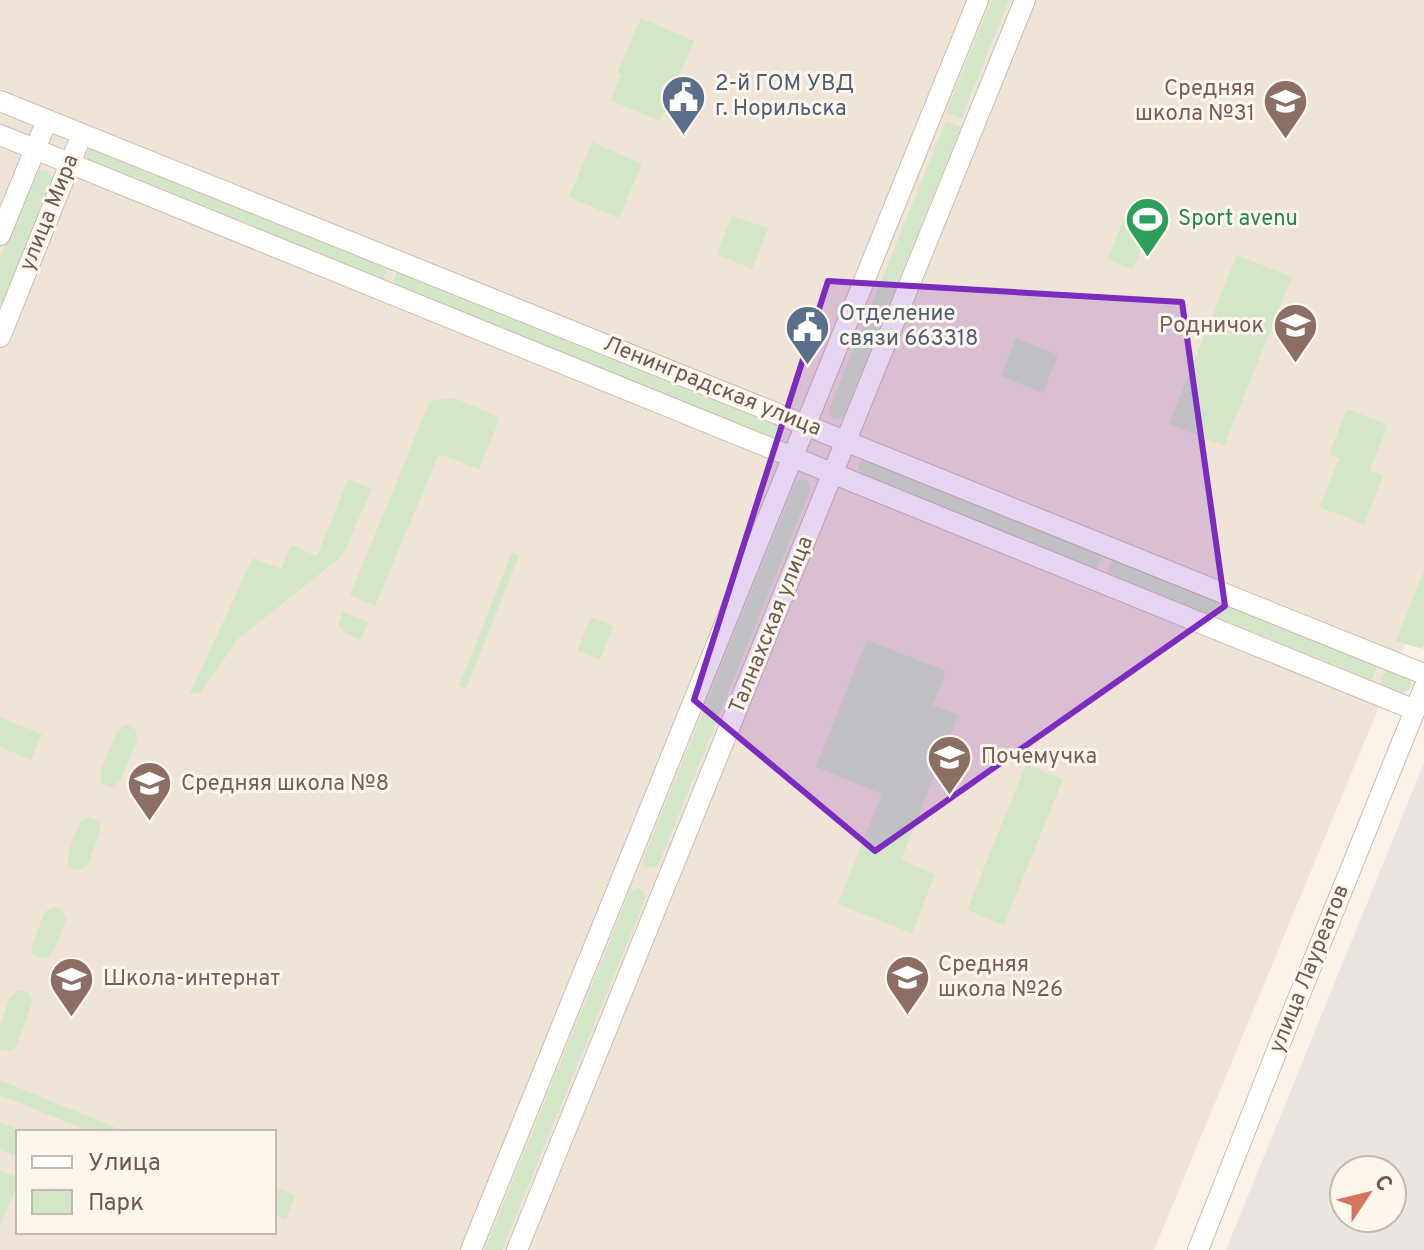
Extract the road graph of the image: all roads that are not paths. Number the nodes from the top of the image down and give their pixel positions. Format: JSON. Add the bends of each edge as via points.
{"nodes":[{"id":1,"x":978,"y":0,"type":"edge"},
{"id":2,"x":1025,"y":0,"type":"edge"},
{"id":3,"x":0,"y":101,"type":"edge"},
{"id":4,"x":47,"y":120,"type":"junction"},
{"id":5,"x":82,"y":134,"type":"junction"},
{"id":6,"x":0,"y":135,"type":"edge"},
{"id":7,"x":35,"y":149,"type":"junction"},
{"id":8,"x":70,"y":164,"type":"junction"},
{"id":9,"x":0,"y":235,"type":"edge"},
{"id":10,"x":0,"y":337,"type":"edge"},
{"id":11,"x":806,"y":425,"type":"junction"},
{"id":12,"x":847,"y":441,"type":"junction"},
{"id":13,"x":793,"y":457,"type":"junction"},
{"id":14,"x":834,"y":473,"type":"junction"},
{"id":15,"x":1424,"y":674,"type":"edge"},
{"id":16,"x":1424,"y":688,"type":"edge"},
{"id":17,"x":1415,"y":710,"type":"junction"},
{"id":18,"x":471,"y":1250,"type":"edge"},
{"id":19,"x":517,"y":1250,"type":"edge"},
{"id":20,"x":1198,"y":1250,"type":"edge"}],
"edges":[{"from":1,"to":11,"type":"street","name":"Талнахская улица"},
{"from":2,"to":12,"type":"street","name":"Талнахская улица"},
{"from":3,"to":4,"type":"street","name":"Ленинградская улица"},
{"from":4,"to":5,"type":"street","name":"Ленинградская улица"},
{"from":4,"to":7,"type":"street","name":"улица Мира"},
{"from":5,"to":8,"type":"street","name":"улица Мира"},
{"from":5,"to":11,"type":"street","name":"Ленинградская улица"},
{"from":6,"to":7,"type":"street","name":"Ленинградская улица"},
{"from":7,"to":8,"type":"street","name":"Ленинградская улица"},
{"from":7,"to":9,"type":"street","name":"улица Мира"},
{"from":8,"to":10,"type":"street","name":"улица Мира"},
{"from":8,"to":13,"type":"street","name":"Ленинградская улица"},
{"from":11,"to":12,"type":"street","name":"Ленинградская улица"},
{"from":11,"to":13,"type":"street","name":"Талнахская улица"},
{"from":12,"to":14,"type":"street","name":"Талнахская улица"},
{"from":12,"to":15,"type":"street","name":"Ленинградская улица"},
{"from":13,"to":14,"type":"street","name":"Ленинградская улица"},
{"from":13,"to":18,"type":"street","name":"Талнахская улица"},
{"from":14,"to":17,"type":"street","name":"Ленинградская улица"},
{"from":14,"to":19,"type":"street","name":"Талнахская улица"},
{"from":16,"to":17,"type":"street","name":"улица Лауреатов"},
{"from":17,"to":20,"type":"street","name":"улица Лауреатов"}]}
